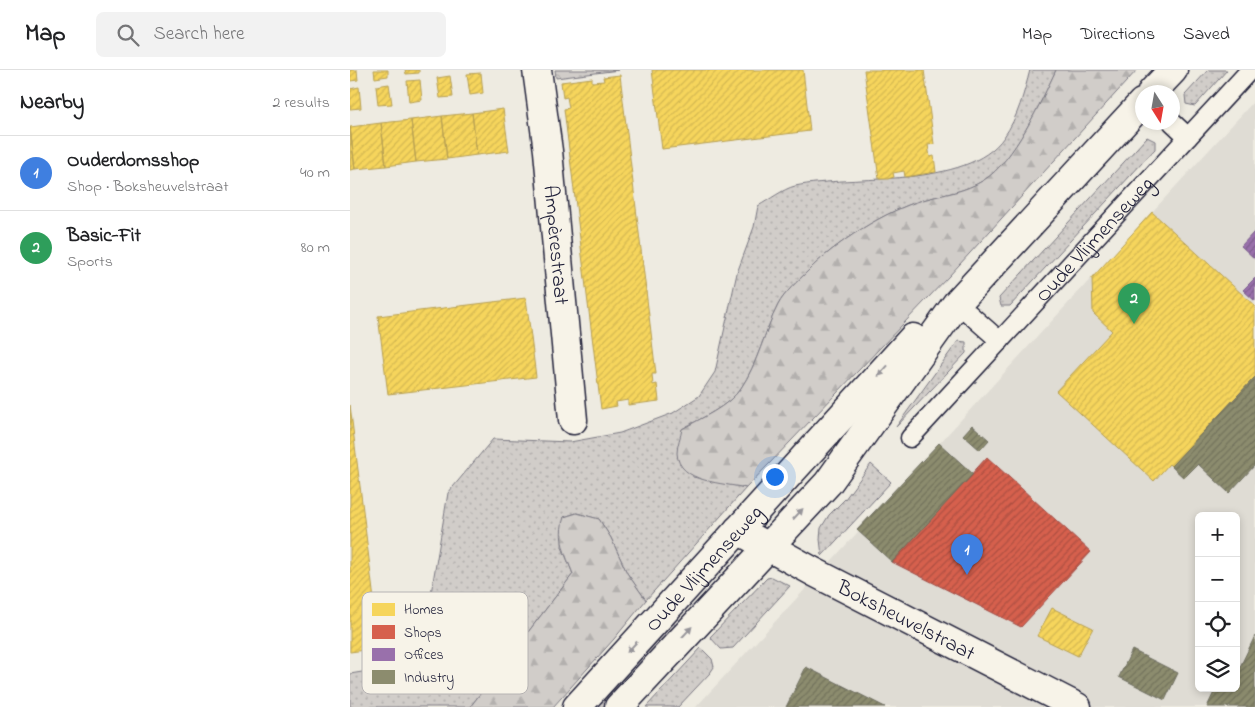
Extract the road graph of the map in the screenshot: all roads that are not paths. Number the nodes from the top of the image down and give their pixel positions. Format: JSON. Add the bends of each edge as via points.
{"nodes":[{"id":1,"x":536,"y":70,"type":"edge"},
{"id":2,"x":1173,"y":70,"type":"edge"},
{"id":3,"x":1250,"y":70,"type":"edge"},
{"id":4,"x":1159,"y":85,"type":"edge"},
{"id":5,"x":1135,"y":111,"type":"edge"},
{"id":6,"x":1180,"y":130,"type":"edge"},
{"id":7,"x":1188,"y":137,"type":"junction"},
{"id":8,"x":957,"y":303,"type":"junction"},
{"id":9,"x":1000,"y":341,"type":"junction"},
{"id":10,"x":573,"y":420,"type":"dead end"},
{"id":11,"x":910,"y":438,"type":"dead end"},
{"id":12,"x":738,"y":530,"type":"junction"},
{"id":13,"x":767,"y":547,"type":"junction"},
{"id":14,"x":577,"y":707,"type":"edge"},
{"id":15,"x":619,"y":707,"type":"edge"},
{"id":16,"x":1078,"y":707,"type":"edge"}],
"edges":[{"from":1,"to":10,"type":"street","name":"Ampèrestraat","via":[[548,151]]},
{"from":2,"to":4,"type":"street"},
{"from":3,"to":7,"type":"lane","name":"Oude Vlijmenseweg"},
{"from":5,"to":8,"type":"street","name":"Oude Vlijmenseweg"},
{"from":6,"to":7,"type":"lane"},
{"from":7,"to":9,"type":"lane","name":"Oude Vlijmenseweg"},
{"from":8,"to":9,"type":"lane"},
{"from":8,"to":12,"type":"street","name":"Oude Vlijmenseweg","one_way":true,"via":[[925,325]]},
{"from":13,"to":8,"type":"street","name":"Oude Vlijmenseweg","one_way":true,"via":[[828,483]]},
{"from":9,"to":11,"type":"lane","name":"Oude Vlijmenseweg"},
{"from":12,"to":13,"type":"street","name":"Boksheuvelstraat"},
{"from":12,"to":14,"type":"street","name":"Oude Vlijmenseweg","one_way":true},
{"from":15,"to":13,"type":"street","name":"Oude Vlijmenseweg","one_way":true},
{"from":13,"to":16,"type":"street","name":"Boksheuvelstraat"}]}
